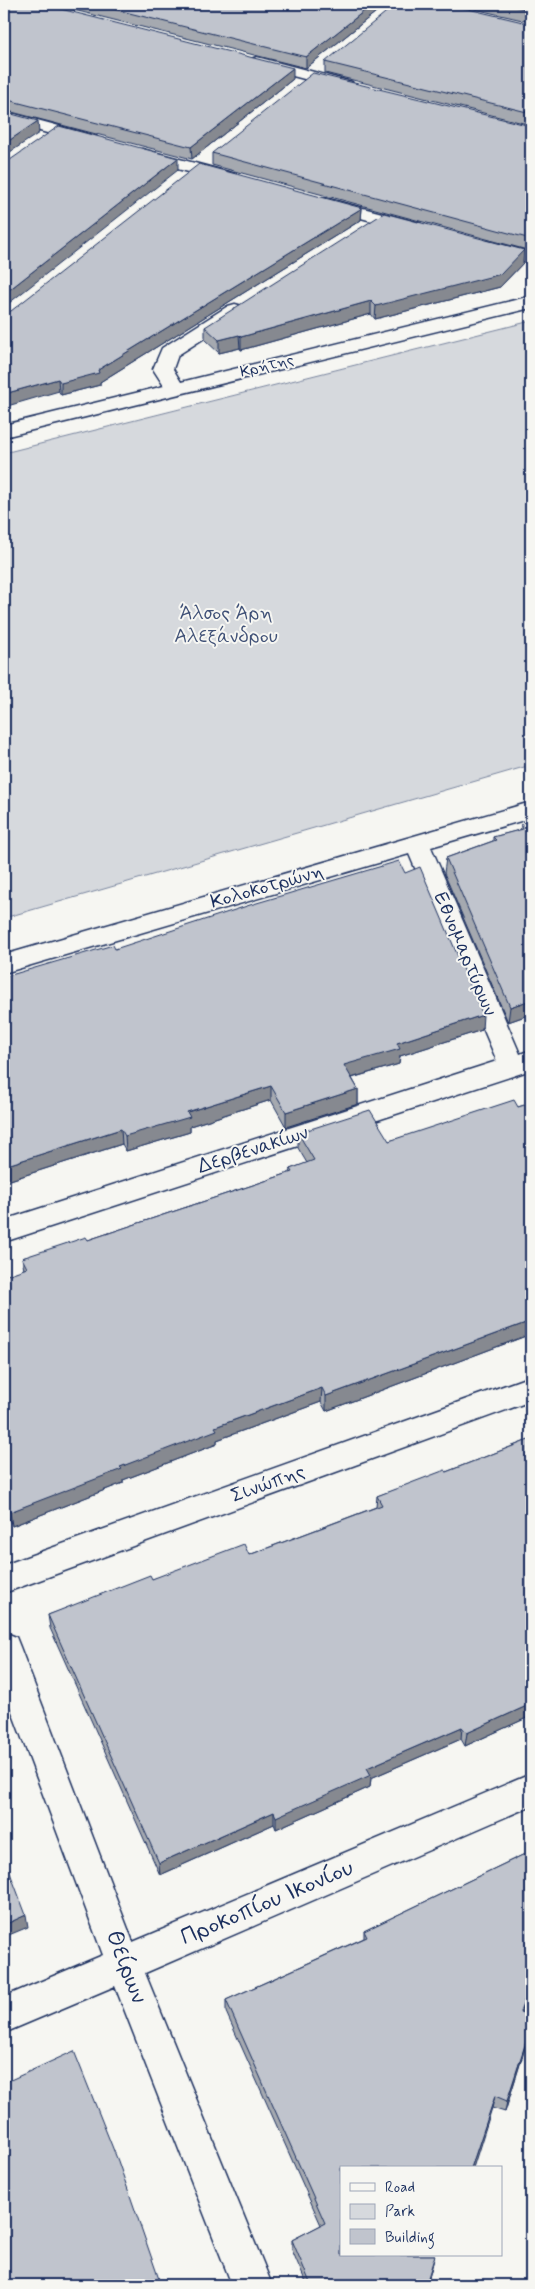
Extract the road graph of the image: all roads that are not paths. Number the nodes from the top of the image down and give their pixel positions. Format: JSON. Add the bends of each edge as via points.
{"nodes":[{"id":1,"x":244,"y":59,"type":"edge"},
{"id":2,"x":325,"y":64,"type":"edge"},
{"id":3,"x":310,"y":76,"type":"junction"},
{"id":4,"x":295,"y":88,"type":"edge"},
{"id":5,"x":358,"y":88,"type":"edge"},
{"id":6,"x":4,"y":116,"type":"edge"},
{"id":7,"x":57,"y":130,"type":"junction"},
{"id":8,"x":42,"y":140,"type":"edge"},
{"id":9,"x":103,"y":143,"type":"edge"},
{"id":10,"x":121,"y":148,"type":"edge"},
{"id":11,"x":210,"y":156,"type":"dead end"},
{"id":12,"x":195,"y":168,"type":"junction"},
{"id":13,"x":180,"y":180,"type":"edge"},
{"id":14,"x":250,"y":183,"type":"edge"},
{"id":15,"x":306,"y":198,"type":"edge"},
{"id":16,"x":380,"y":218,"type":"junction"},
{"id":17,"x":363,"y":228,"type":"edge"},
{"id":18,"x":427,"y":230,"type":"edge"},
{"id":19,"x":474,"y":243,"type":"edge"},
{"id":20,"x":531,"y":258,"type":"edge"},
{"id":21,"x":254,"y":298,"type":"edge"},
{"id":22,"x":531,"y":302,"type":"edge"},
{"id":23,"x":176,"y":388,"type":"junction"},
{"id":24,"x":4,"y":431,"type":"edge"},
{"id":25,"x":531,"y":810,"type":"edge"},
{"id":26,"x":418,"y":842,"type":"junction"},
{"id":27,"x":4,"y":964,"type":"edge"},
{"id":28,"x":522,"y":1063,"type":"edge"},
{"id":29,"x":4,"y":1231,"type":"edge"},
{"id":30,"x":531,"y":1388,"type":"edge"},
{"id":31,"x":4,"y":1579,"type":"edge"},
{"id":32,"x":4,"y":1647,"type":"edge"},
{"id":33,"x":531,"y":1790,"type":"edge"},
{"id":34,"x":124,"y":1964,"type":"junction"},
{"id":35,"x":4,"y":2015,"type":"edge"},
{"id":36,"x":252,"y":2285,"type":"edge"}],
"edges":[{"from":1,"to":3,"type":"street"},
{"from":2,"to":3,"type":"street"},
{"from":3,"to":4,"type":"street"},
{"from":3,"to":5,"type":"street"},
{"from":6,"to":7,"type":"street"},
{"from":7,"to":8,"type":"street"},
{"from":7,"to":9,"type":"street"},
{"from":10,"to":12,"type":"street"},
{"from":11,"to":12,"type":"street"},
{"from":12,"to":13,"type":"street"},
{"from":12,"to":14,"type":"street"},
{"from":15,"to":16,"type":"street"},
{"from":16,"to":17,"type":"street"},
{"from":16,"to":18,"type":"street"},
{"from":19,"to":20,"type":"street"},
{"from":21,"to":23,"type":"street","via":[[169,352],[163,369]]},
{"from":22,"to":23,"type":"street","name":"Κρήτης"},
{"from":23,"to":24,"type":"street","name":"Κρήτης"},
{"from":25,"to":26,"type":"street","name":"Κολοκοτρώνη"},
{"from":26,"to":27,"type":"street","name":"Κολοκοτρώνη"},
{"from":26,"to":28,"type":"street","name":"Εθνομαρτύρων"},
{"from":28,"to":29,"type":"street","name":"Δερβενακίων"},
{"from":30,"to":31,"type":"street","name":"Σινώπης"},
{"from":32,"to":34,"type":"street","name":"Θείρων"},
{"from":33,"to":34,"type":"street","name":"Προκοπίου Ικονίου"},
{"from":34,"to":35,"type":"street","name":"Προκοπίου Ικονίου"},
{"from":34,"to":36,"type":"street","name":"Θείρων"}]}
